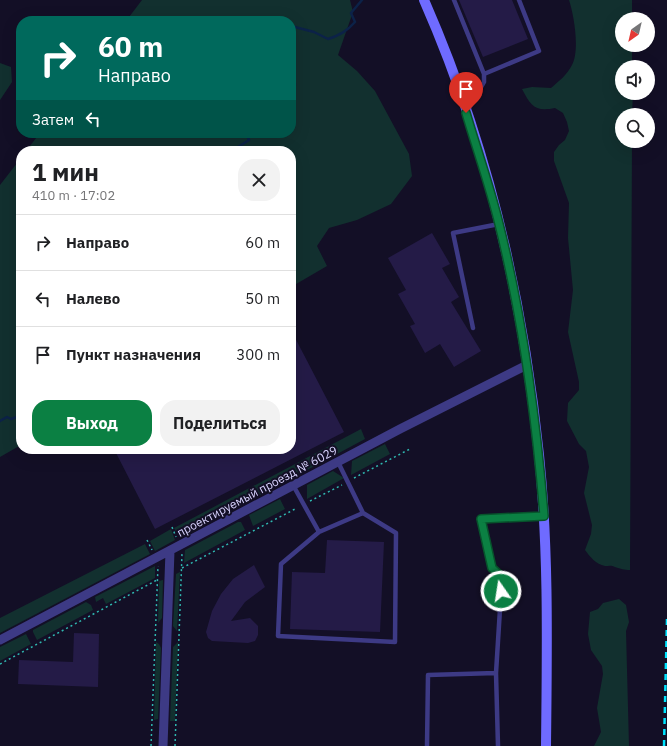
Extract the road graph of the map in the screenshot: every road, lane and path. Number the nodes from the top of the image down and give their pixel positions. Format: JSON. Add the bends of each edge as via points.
{"nodes":[{"id":1,"x":424,"y":0,"type":"edge"},
{"id":2,"x":454,"y":0,"type":"edge"},
{"id":3,"x":519,"y":0,"type":"edge"},
{"id":4,"x":484,"y":74,"type":"junction"},
{"id":5,"x":466,"y":113,"type":"junction"},
{"id":6,"x":499,"y":224,"type":"junction"},
{"id":7,"x":473,"y":328,"type":"dead end"},
{"id":8,"x":527,"y":365,"type":"junction"},
{"id":9,"x":410,"y":449,"type":"dead end"},
{"id":10,"x":338,"y":462,"type":"junction"},
{"id":11,"x":348,"y":482,"type":"junction"},
{"id":12,"x":293,"y":486,"type":"junction"},
{"id":13,"x":304,"y":504,"type":"junction"},
{"id":14,"x":363,"y":514,"type":"junction"},
{"id":15,"x":544,"y":516,"type":"junction"},
{"id":16,"x":172,"y":527,"type":"dead end"},
{"id":17,"x":319,"y":532,"type":"junction"},
{"id":18,"x":147,"y":540,"type":"dead end"},
{"id":19,"x":178,"y":540,"type":"dead end"},
{"id":20,"x":182,"y":550,"type":"dead end"},
{"id":21,"x":170,"y":551,"type":"junction"},
{"id":22,"x":154,"y":553,"type":"dead end"},
{"id":23,"x":158,"y":565,"type":"dead end"},
{"id":24,"x":182,"y":568,"type":"junction"},
{"id":25,"x":158,"y":580,"type":"junction"},
{"id":26,"x":0,"y":640,"type":"edge"},
{"id":27,"x":0,"y":664,"type":"edge"},
{"id":28,"x":496,"y":672,"type":"junction"},
{"id":29,"x":151,"y":746,"type":"edge"},
{"id":30,"x":163,"y":746,"type":"edge"},
{"id":31,"x":175,"y":746,"type":"edge"},
{"id":32,"x":428,"y":746,"type":"edge"},
{"id":33,"x":498,"y":746,"type":"edge"},
{"id":34,"x":546,"y":746,"type":"edge"}],
"edges":[{"from":1,"to":5,"type":"street","via":[[442,42]]},
{"from":2,"to":4,"type":"lane"},
{"from":3,"to":4,"type":"lane","via":[[539,51]]},
{"from":4,"to":5,"type":"lane","via":[[484,82]]},
{"from":5,"to":6,"type":"street"},
{"from":6,"to":7,"type":"lane","via":[[453,233]]},
{"from":6,"to":8,"type":"street","via":[[520,318]]},
{"from":8,"to":10,"type":"street","name":"проектируемый проезд № 6029"},
{"from":8,"to":15,"type":"street"},
{"from":9,"to":11,"type":"path"},
{"from":10,"to":11,"type":"lane"},
{"from":10,"to":12,"type":"street","name":"проектируемый проезд № 6029"},
{"from":11,"to":13,"type":"path"},
{"from":11,"to":14,"type":"lane"},
{"from":12,"to":13,"type":"lane"},
{"from":12,"to":21,"type":"street","name":"проектируемый проезд № 6029"},
{"from":13,"to":17,"type":"lane"},
{"from":13,"to":24,"type":"path"},
{"from":14,"to":17,"type":"lane"},
{"from":14,"to":17,"type":"lane","via":[[396,533],[395,642],[278,636],[282,564]]},
{"from":15,"to":28,"type":"lane","via":[[481,519],[492,568],[502,577]]},
{"from":15,"to":34,"type":"street","via":[[547,618]]},
{"from":16,"to":19,"type":"path"},
{"from":18,"to":22,"type":"path"},
{"from":20,"to":24,"type":"path"},
{"from":21,"to":26,"type":"street","name":"проектируемый проезд № 6029"},
{"from":21,"to":30,"type":"street"},
{"from":23,"to":25,"type":"path"},
{"from":24,"to":31,"type":"path"},
{"from":25,"to":27,"type":"path"},
{"from":25,"to":29,"type":"path"},
{"from":28,"to":32,"type":"lane","via":[[428,675]]},
{"from":28,"to":33,"type":"lane"}]}
